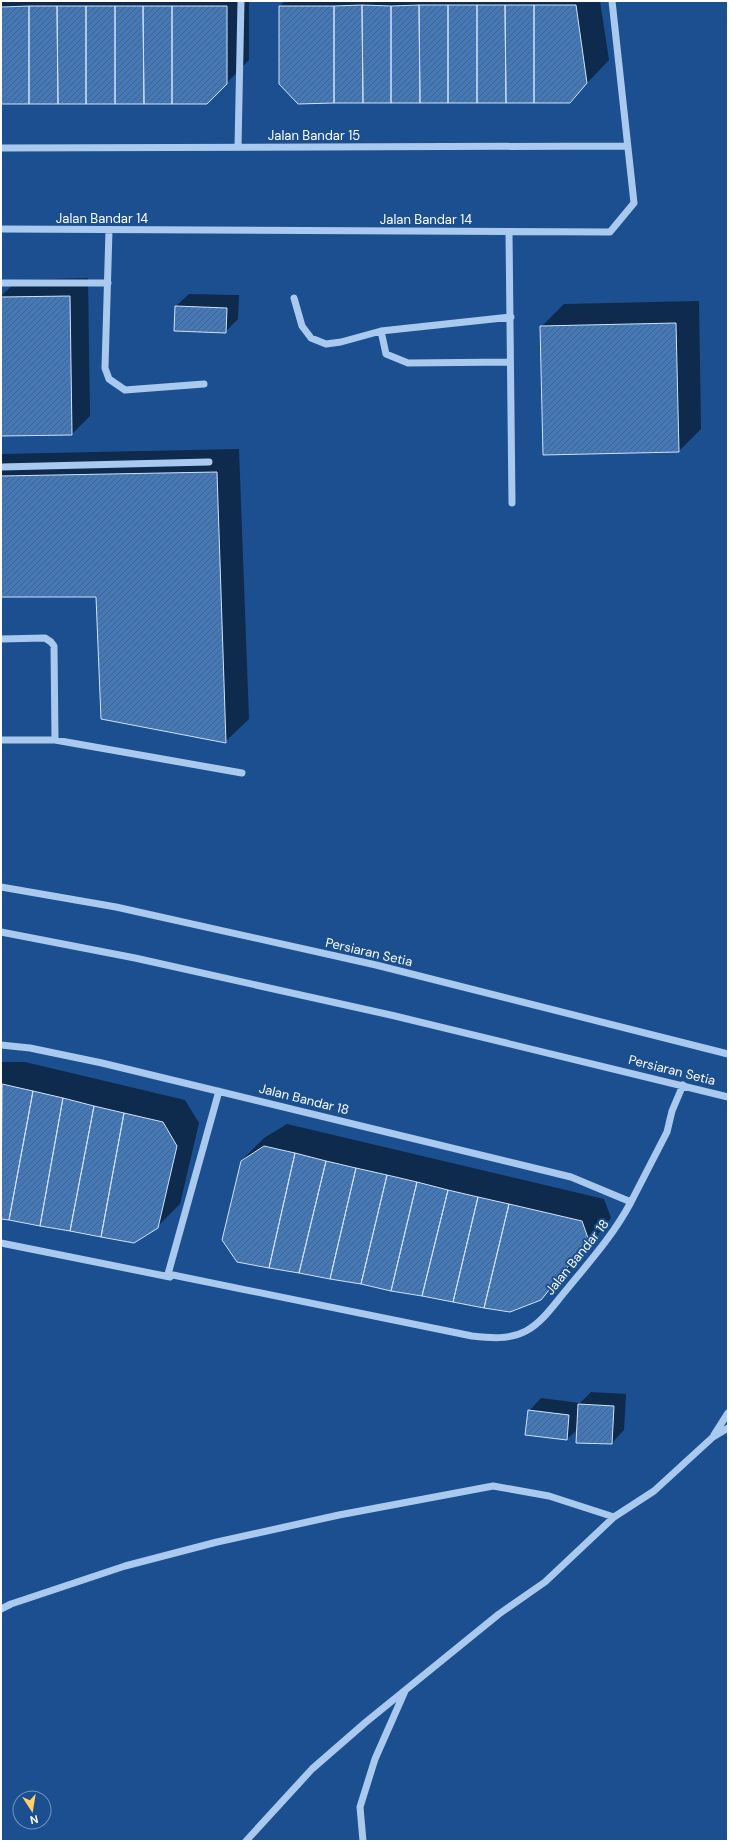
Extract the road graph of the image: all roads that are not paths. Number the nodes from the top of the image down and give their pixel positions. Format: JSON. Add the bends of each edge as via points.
{"nodes":[{"id":1,"x":241,"y":1,"type":"edge"},
{"id":2,"x":612,"y":1,"type":"edge"},
{"id":3,"x":628,"y":146,"type":"junction"},
{"id":4,"x":238,"y":147,"type":"junction"},
{"id":5,"x":1,"y":148,"type":"edge"},
{"id":6,"x":1,"y":229,"type":"edge"},
{"id":7,"x":109,"y":230,"type":"junction"},
{"id":8,"x":509,"y":232,"type":"junction"},
{"id":9,"x":1,"y":283,"type":"edge"},
{"id":10,"x":108,"y":283,"type":"junction"},
{"id":11,"x":294,"y":298,"type":"dead end"},
{"id":12,"x":511,"y":317,"type":"junction"},
{"id":13,"x":381,"y":331,"type":"junction"},
{"id":14,"x":510,"y":362,"type":"junction"},
{"id":15,"x":204,"y":384,"type":"dead end"},
{"id":16,"x":209,"y":462,"type":"dead end"},
{"id":17,"x":1,"y":467,"type":"edge"},
{"id":18,"x":512,"y":503,"type":"dead end"},
{"id":19,"x":1,"y":639,"type":"edge"},
{"id":20,"x":1,"y":740,"type":"edge"},
{"id":21,"x":55,"y":740,"type":"junction"},
{"id":22,"x":242,"y":773,"type":"dead end"},
{"id":23,"x":1,"y":887,"type":"edge"},
{"id":24,"x":1,"y":932,"type":"edge"},
{"id":25,"x":1,"y":1045,"type":"edge"},
{"id":26,"x":728,"y":1054,"type":"edge"},
{"id":27,"x":683,"y":1085,"type":"junction"},
{"id":28,"x":219,"y":1091,"type":"junction"},
{"id":29,"x":728,"y":1097,"type":"edge"},
{"id":30,"x":632,"y":1202,"type":"junction"},
{"id":31,"x":1,"y":1243,"type":"edge"},
{"id":32,"x":168,"y":1274,"type":"junction"},
{"id":33,"x":728,"y":1413,"type":"edge"},
{"id":34,"x":728,"y":1428,"type":"edge"},
{"id":35,"x":713,"y":1437,"type":"junction"},
{"id":36,"x":614,"y":1517,"type":"junction"},
{"id":37,"x":1,"y":1609,"type":"edge"},
{"id":38,"x":406,"y":1689,"type":"junction"},
{"id":39,"x":246,"y":1841,"type":"edge"},
{"id":40,"x":363,"y":1841,"type":"edge"}],
"edges":[{"from":1,"to":4,"type":"street"},
{"from":2,"to":3,"type":"street","name":"Jalan Bandar 14"},
{"from":3,"to":4,"type":"street","name":"Jalan Bandar 15"},
{"from":3,"to":8,"type":"street","name":"Jalan Bandar 14","via":[[634,203],[610,232]]},
{"from":4,"to":5,"type":"street","name":"Jalan Bandar 15"},
{"from":6,"to":7,"type":"street","name":"Jalan Bandar 14"},
{"from":7,"to":8,"type":"street","name":"Jalan Bandar 14"},
{"from":7,"to":10,"type":"street"},
{"from":8,"to":12,"type":"street"},
{"from":9,"to":10,"type":"street"},
{"from":10,"to":15,"type":"street","via":[[105,368],[109,378],[125,390]]},
{"from":11,"to":13,"type":"street","via":[[302,326],[311,338],[326,344]]},
{"from":12,"to":13,"type":"street"},
{"from":12,"to":14,"type":"street"},
{"from":13,"to":14,"type":"street","via":[[386,354],[408,363]]},
{"from":14,"to":18,"type":"street"},
{"from":16,"to":17,"type":"street"},
{"from":19,"to":21,"type":"street","via":[[45,638],[54,646]]},
{"from":20,"to":21,"type":"street"},
{"from":21,"to":22,"type":"street"},
{"from":23,"to":26,"type":"street","name":"Persiaran Setia","via":[[116,908],[376,965]]},
{"from":24,"to":27,"type":"street","name":"Persiaran Setia","via":[[135,958],[349,1006]]},
{"from":25,"to":28,"type":"street","name":"Jalan Bandar 18","via":[[30,1048],[102,1063]]},
{"from":27,"to":29,"type":"street","name":"Persiaran Setia"},
{"from":27,"to":30,"type":"street","via":[[672,1111],[667,1132]]},
{"from":28,"to":30,"type":"street","name":"Jalan Bandar 18","via":[[571,1177]]},
{"from":28,"to":32,"type":"street"},
{"from":30,"to":32,"type":"street","name":"Jalan Bandar 18","via":[[613,1233],[542,1319],[526,1331],[512,1336],[472,1336]]},
{"from":31,"to":32,"type":"street","name":"Jalan Bandar 18","via":[[170,1277]]},
{"from":33,"to":35,"type":"street"},
{"from":34,"to":35,"type":"street"},
{"from":35,"to":36,"type":"street","via":[[654,1491]]},
{"from":36,"to":37,"type":"street","via":[[549,1496],[493,1486],[339,1515],[217,1542],[125,1566]]},
{"from":36,"to":38,"type":"street","via":[[545,1582],[499,1614]]},
{"from":38,"to":39,"type":"street","via":[[312,1769]]},
{"from":38,"to":40,"type":"street","via":[[375,1759],[360,1808]]}]}
